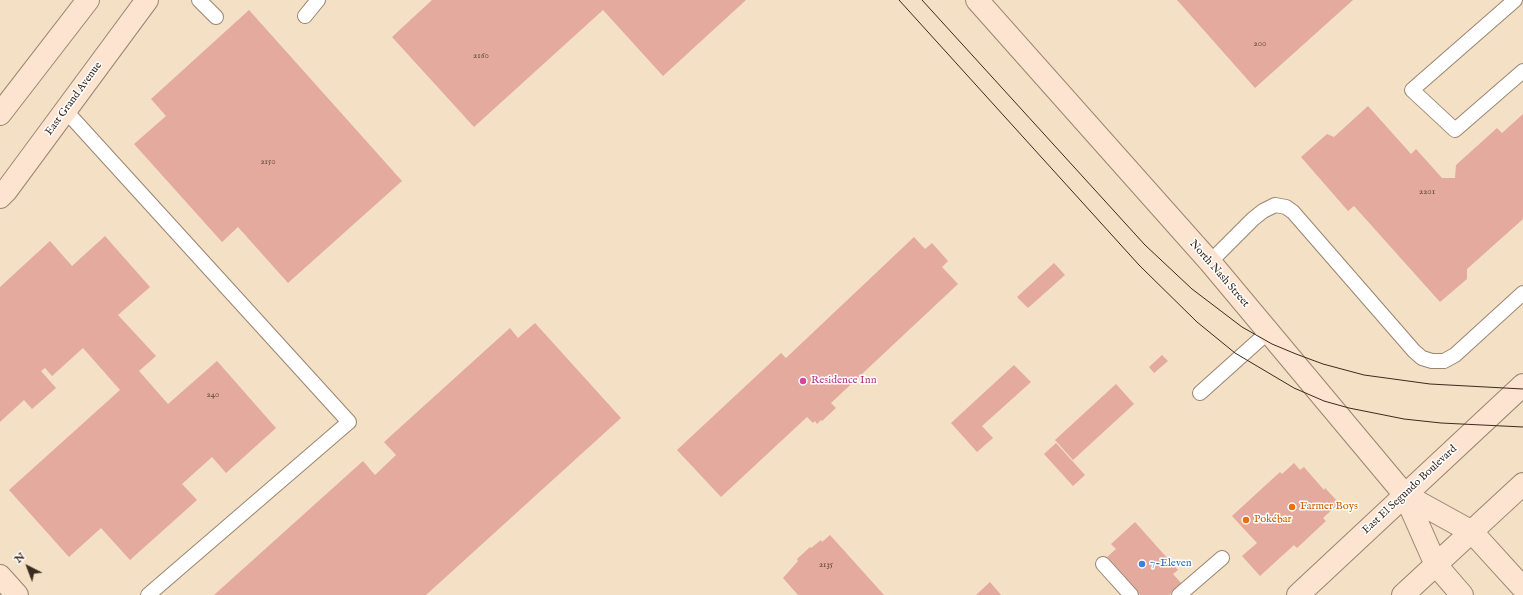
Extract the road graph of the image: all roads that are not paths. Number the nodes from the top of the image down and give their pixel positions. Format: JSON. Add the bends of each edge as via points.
{"nodes":[{"id":1,"x":88,"y":0,"type":"edge"},
{"id":2,"x":147,"y":0,"type":"edge"},
{"id":3,"x":199,"y":0,"type":"edge"},
{"id":4,"x":318,"y":0,"type":"edge"},
{"id":5,"x":977,"y":0,"type":"edge"},
{"id":6,"x":1515,"y":0,"type":"edge"},
{"id":7,"x":305,"y":16,"type":"dead end"},
{"id":8,"x":216,"y":17,"type":"dead end"},
{"id":9,"x":1523,"y":71,"type":"edge"},
{"id":10,"x":65,"y":110,"type":"junction"},
{"id":11,"x":0,"y":114,"type":"edge"},
{"id":12,"x":0,"y":197,"type":"edge"},
{"id":13,"x":1210,"y":262,"type":"junction"},
{"id":14,"x":1523,"y":293,"type":"edge"},
{"id":15,"x":1268,"y":332,"type":"junction"},
{"id":16,"x":1523,"y":385,"type":"edge"},
{"id":17,"x":1200,"y":393,"type":"dead end"},
{"id":18,"x":1523,"y":484,"type":"edge"},
{"id":19,"x":1405,"y":495,"type":"junction"},
{"id":20,"x":1472,"y":532,"type":"junction"},
{"id":21,"x":1222,"y":558,"type":"dead end"},
{"id":22,"x":1103,"y":564,"type":"dead end"},
{"id":23,"x":1436,"y":565,"type":"junction"},
{"id":24,"x":0,"y":576,"type":"edge"},
{"id":25,"x":1523,"y":588,"type":"edge"},
{"id":26,"x":17,"y":595,"type":"edge"},
{"id":27,"x":148,"y":595,"type":"edge"},
{"id":28,"x":1131,"y":595,"type":"edge"},
{"id":29,"x":1179,"y":595,"type":"edge"},
{"id":30,"x":1298,"y":595,"type":"edge"},
{"id":31,"x":1403,"y":595,"type":"edge"},
{"id":32,"x":1462,"y":595,"type":"edge"}],
"edges":[{"from":1,"to":11,"type":"street"},
{"from":2,"to":10,"type":"street","name":"East Grand Avenue"},
{"from":3,"to":8,"type":"lane"},
{"from":4,"to":7,"type":"lane"},
{"from":5,"to":13,"type":"street","name":"North Nash Street"},
{"from":6,"to":9,"type":"lane","via":[[1412,90],[1455,130]]},
{"from":10,"to":12,"type":"street","name":"East Grand Avenue"},
{"from":10,"to":27,"type":"lane","via":[[349,422]]},
{"from":13,"to":14,"type":"lane","via":[[1263,211],[1275,205],[1286,207],[1414,351],[1422,358],[1432,361],[1444,361],[1455,355]]},
{"from":13,"to":15,"type":"street","name":"North Nash Street"},
{"from":15,"to":17,"type":"lane"},
{"from":15,"to":19,"type":"street","name":"North Nash Street"},
{"from":16,"to":19,"type":"street","name":"East El Segundo Boulevard"},
{"from":18,"to":20,"type":"street"},
{"from":19,"to":20,"type":"street"},
{"from":19,"to":23,"type":"street","name":"North Nash Street"},
{"from":19,"to":30,"type":"street","name":"East El Segundo Boulevard"},
{"from":20,"to":23,"type":"street"},
{"from":20,"to":25,"type":"street"},
{"from":21,"to":29,"type":"lane"},
{"from":22,"to":28,"type":"lane"},
{"from":23,"to":31,"type":"street"},
{"from":23,"to":32,"type":"street","name":"North Nash Street"},
{"from":24,"to":26,"type":"street"}]}
